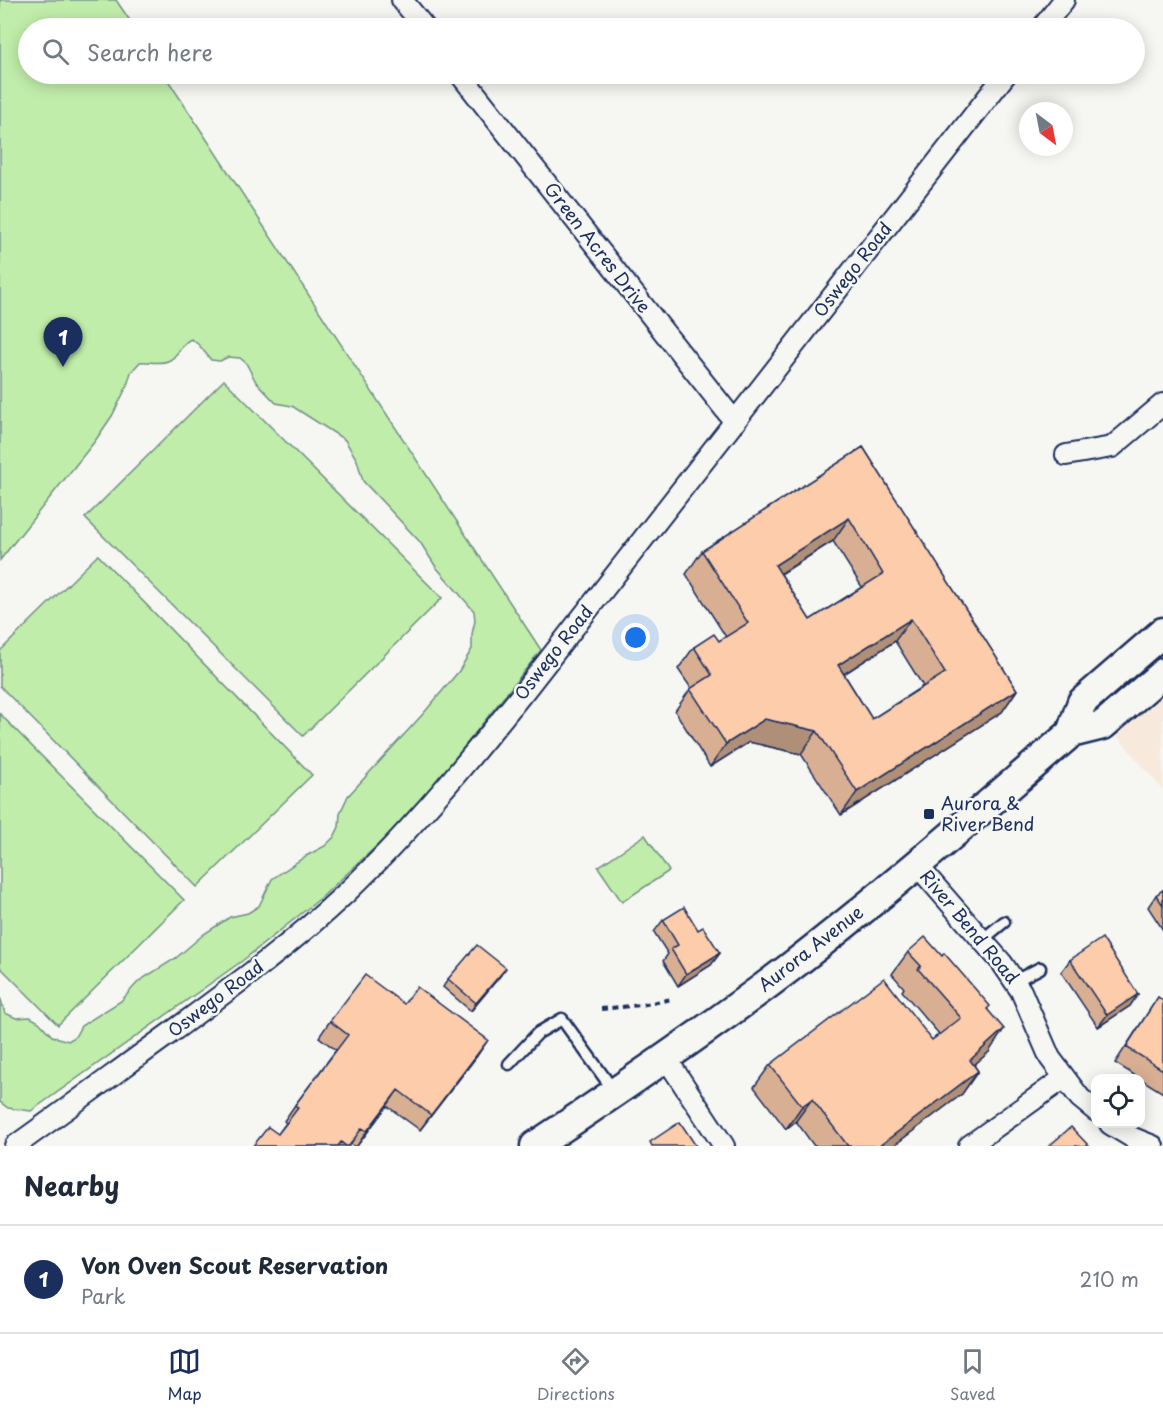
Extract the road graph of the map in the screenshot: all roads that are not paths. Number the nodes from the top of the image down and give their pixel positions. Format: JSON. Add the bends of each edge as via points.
{"nodes":[{"id":1,"x":402,"y":0,"type":"edge"},
{"id":2,"x":1064,"y":0,"type":"edge"},
{"id":3,"x":417,"y":18,"type":"edge"},
{"id":4,"x":1050,"y":18,"type":"edge"},
{"id":5,"x":468,"y":84,"type":"edge"},
{"id":6,"x":998,"y":84,"type":"edge"},
{"id":7,"x":1163,"y":404,"type":"edge"},
{"id":8,"x":735,"y":422,"type":"junction"},
{"id":9,"x":1066,"y":455,"type":"dead end"},
{"id":10,"x":1163,"y":632,"type":"edge"},
{"id":11,"x":1163,"y":673,"type":"edge"},
{"id":12,"x":1071,"y":733,"type":"junction"},
{"id":13,"x":916,"y":864,"type":"junction"},
{"id":14,"x":1004,"y":922,"type":"dead end"},
{"id":15,"x":981,"y":940,"type":"junction"},
{"id":16,"x":1040,"y":968,"type":"dead end"},
{"id":17,"x":1015,"y":981,"type":"junction"},
{"id":18,"x":666,"y":1058,"type":"junction"},
{"id":19,"x":509,"y":1064,"type":"dead end"},
{"id":20,"x":1064,"y":1078,"type":"junction"},
{"id":21,"x":615,"y":1092,"type":"junction"},
{"id":22,"x":1091,"y":1108,"type":"edge"},
{"id":23,"x":1117,"y":1128,"type":"edge"},
{"id":24,"x":15,"y":1146,"type":"edge"},
{"id":25,"x":535,"y":1146,"type":"edge"},
{"id":26,"x":724,"y":1146,"type":"edge"},
{"id":27,"x":969,"y":1146,"type":"edge"},
{"id":28,"x":1153,"y":1146,"type":"edge"}],
"edges":[{"from":1,"to":3,"type":"street"},
{"from":2,"to":4,"type":"street"},
{"from":5,"to":8,"type":"street","name":"Green Acres Drive"},
{"from":6,"to":8,"type":"street","name":"Oswego Road"},
{"from":7,"to":9,"type":"street","via":[[1112,447]]},
{"from":8,"to":24,"type":"street","name":"Oswego Road","via":[[519,698],[390,849],[276,953]]},
{"from":10,"to":12,"type":"main road","via":[[1082,702]]},
{"from":11,"to":12,"type":"main road","name":"Aurora Avenue","via":[[1102,725]]},
{"from":12,"to":13,"type":"main road","name":"Aurora Avenue"},
{"from":13,"to":15,"type":"street","name":"River Bend Road"},
{"from":13,"to":18,"type":"main road","name":"Aurora Avenue","via":[[788,968]]},
{"from":14,"to":15,"type":"lane"},
{"from":15,"to":17,"type":"street","name":"River Bend Road"},
{"from":16,"to":17,"type":"lane"},
{"from":17,"to":20,"type":"street","name":"River Bend Road","via":[[1050,1058]]},
{"from":18,"to":21,"type":"main road","name":"Aurora Avenue"},
{"from":18,"to":26,"type":"street"},
{"from":19,"to":21,"type":"lane","via":[[538,1033],[562,1019]]},
{"from":20,"to":22,"type":"street","name":"River Bend Road"},
{"from":20,"to":27,"type":"street"},
{"from":21,"to":25,"type":"main road","name":"Aurora Avenue"},
{"from":23,"to":28,"type":"street"}]}
